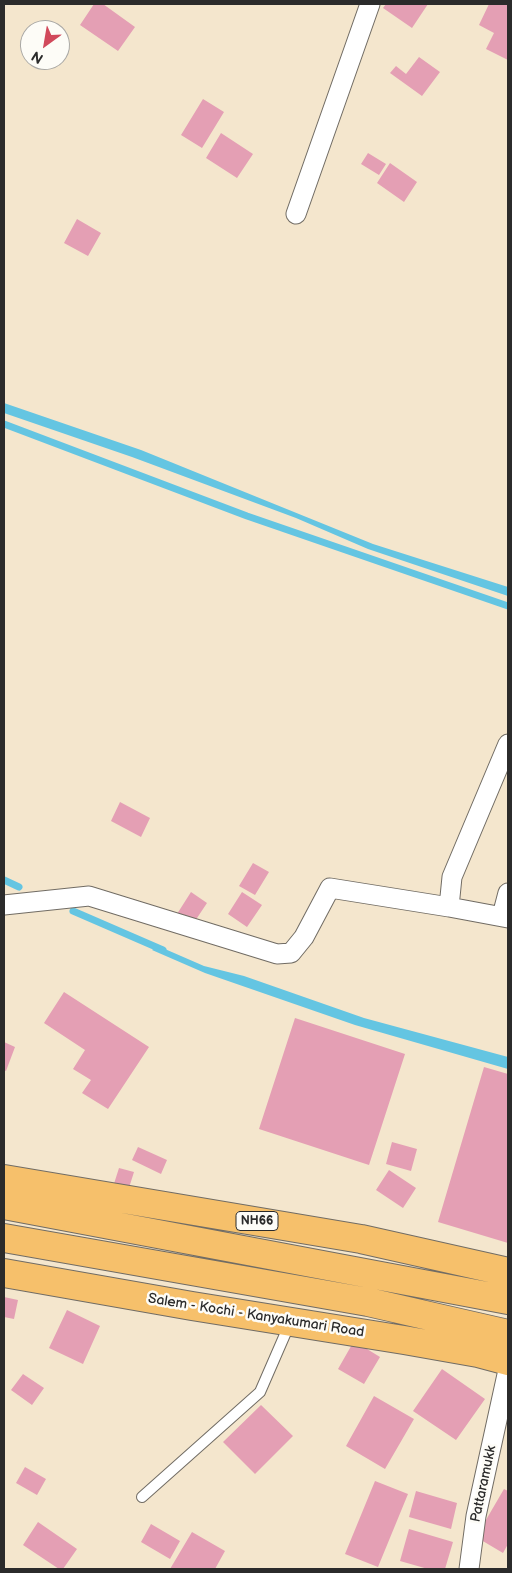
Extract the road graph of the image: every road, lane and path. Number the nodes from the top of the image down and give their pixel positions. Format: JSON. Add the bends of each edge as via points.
{"nodes":[{"id":1,"x":370,"y":4,"type":"edge"},
{"id":2,"x":296,"y":214,"type":"dead end"},
{"id":3,"x":508,"y":744,"type":"edge"},
{"id":4,"x":508,"y":893,"type":"edge"},
{"id":5,"x":4,"y":904,"type":"edge"},
{"id":6,"x":449,"y":907,"type":"junction"},
{"id":7,"x":505,"y":917,"type":"edge"},
{"id":8,"x":4,"y":1179,"type":"edge"},
{"id":9,"x":4,"y":1205,"type":"edge"},
{"id":10,"x":4,"y":1238,"type":"edge"},
{"id":11,"x":508,"y":1272,"type":"edge"},
{"id":12,"x":4,"y":1273,"type":"edge"},
{"id":13,"x":508,"y":1300,"type":"edge"},
{"id":14,"x":290,"y":1322,"type":"junction"},
{"id":15,"x":508,"y":1334,"type":"edge"},
{"id":16,"x":508,"y":1361,"type":"edge"},
{"id":17,"x":508,"y":1370,"type":"edge"},
{"id":18,"x":142,"y":1498,"type":"dead end"},
{"id":19,"x":469,"y":1569,"type":"edge"}],
"edges":[{"from":1,"to":2,"type":"street"},
{"from":3,"to":6,"type":"street","via":[[452,877]]},
{"from":4,"to":7,"type":"street"},
{"from":5,"to":6,"type":"street","via":[[89,896],[277,954],[291,953],[304,937],[330,888]]},
{"from":6,"to":7,"type":"street"},
{"from":8,"to":11,"type":"highway","number":"NH66","via":[[361,1239]]},
{"from":9,"to":13,"type":"highway"},
{"from":10,"to":15,"type":"highway","via":[[368,1302]]},
{"from":12,"to":14,"type":"highway","name":"Salem - Kochi - Kanyakumari Road"},
{"from":14,"to":16,"type":"highway","name":"Salem - Kochi - Kanyakumari Road","via":[[450,1348]]},
{"from":14,"to":18,"type":"lane","via":[[260,1392]]},
{"from":17,"to":19,"type":"street","name":"Pattaramukk","via":[[476,1516]]}]}
